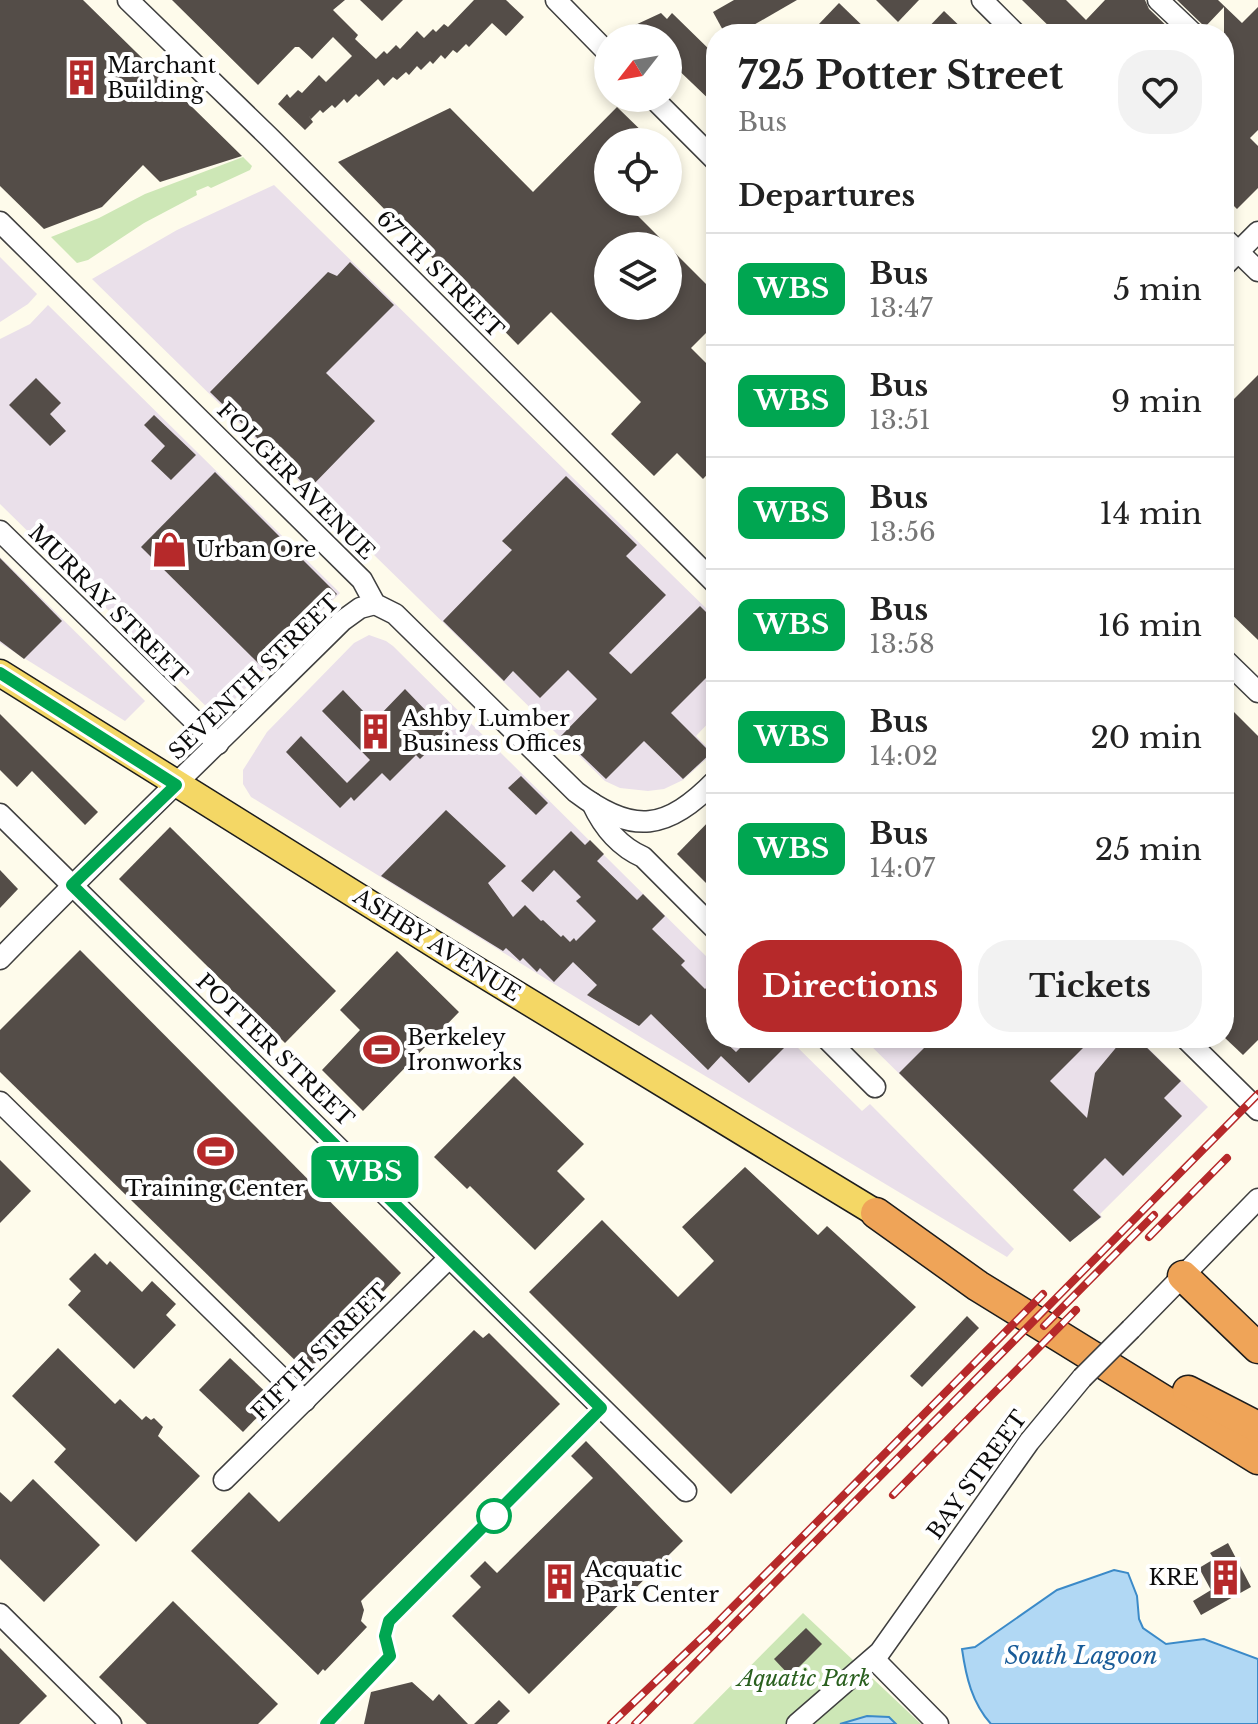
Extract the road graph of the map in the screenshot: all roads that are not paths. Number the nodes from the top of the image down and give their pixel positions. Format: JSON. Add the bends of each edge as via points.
{"nodes":[{"id":1,"x":128,"y":0,"type":"edge"},
{"id":2,"x":556,"y":0,"type":"edge"},
{"id":3,"x":982,"y":0,"type":"edge"},
{"id":4,"x":1158,"y":0,"type":"edge"},
{"id":5,"x":1006,"y":24,"type":"edge"},
{"id":6,"x":1183,"y":24,"type":"edge"},
{"id":7,"x":594,"y":39,"type":"edge"},
{"id":8,"x":667,"y":112,"type":"edge"},
{"id":9,"x":706,"y":151,"type":"edge"},
{"id":10,"x":0,"y":222,"type":"edge"},
{"id":11,"x":1258,"y":232,"type":"edge"},
{"id":12,"x":1234,"y":249,"type":"edge"},
{"id":13,"x":1234,"y":255,"type":"edge"},
{"id":14,"x":1258,"y":271,"type":"edge"},
{"id":15,"x":0,"y":531,"type":"edge"},
{"id":16,"x":706,"y":574,"type":"edge"},
{"id":17,"x":375,"y":604,"type":"junction"},
{"id":18,"x":1234,"y":669,"type":"edge"},
{"id":19,"x":0,"y":673,"type":"edge"},
{"id":20,"x":1258,"y":692,"type":"edge"},
{"id":21,"x":218,"y":744,"type":"junction"},
{"id":22,"x":176,"y":785,"type":"junction"},
{"id":23,"x":706,"y":790,"type":"edge"},
{"id":24,"x":592,"y":803,"type":"junction"},
{"id":25,"x":0,"y":814,"type":"edge"},
{"id":26,"x":653,"y":822,"type":"junction"},
{"id":27,"x":643,"y":857,"type":"junction"},
{"id":28,"x":72,"y":885,"type":"junction"},
{"id":29,"x":706,"y":920,"type":"edge"},
{"id":30,"x":0,"y":959,"type":"edge"},
{"id":31,"x":836,"y":1048,"type":"edge"},
{"id":32,"x":1195,"y":1048,"type":"edge"},
{"id":33,"x":875,"y":1087,"type":"dead end"},
{"id":34,"x":0,"y":1102,"type":"edge"},
{"id":35,"x":1258,"y":1110,"type":"edge"},
{"id":36,"x":1258,"y":1199,"type":"edge"},
{"id":37,"x":876,"y":1213,"type":"junction"},
{"id":38,"x":449,"y":1258,"type":"junction"},
{"id":39,"x":1183,"y":1276,"type":"junction"},
{"id":40,"x":1258,"y":1348,"type":"edge"},
{"id":41,"x":1188,"y":1391,"type":"junction"},
{"id":42,"x":305,"y":1401,"type":"junction"},
{"id":43,"x":1258,"y":1427,"type":"edge"},
{"id":44,"x":1258,"y":1434,"type":"edge"},
{"id":45,"x":1258,"y":1459,"type":"edge"},
{"id":46,"x":224,"y":1480,"type":"dead end"},
{"id":47,"x":686,"y":1491,"type":"dead end"},
{"id":48,"x":0,"y":1614,"type":"edge"},
{"id":49,"x":874,"y":1659,"type":"junction"},
{"id":50,"x":111,"y":1724,"type":"edge"},
{"id":51,"x":797,"y":1724,"type":"edge"},
{"id":52,"x":938,"y":1724,"type":"edge"}],
"edges":[{"from":1,"to":16,"type":"street","name":"67TH STREET"},
{"from":2,"to":7,"type":"street"},
{"from":3,"to":5,"type":"street"},
{"from":4,"to":6,"type":"street"},
{"from":8,"to":9,"type":"street"},
{"from":10,"to":17,"type":"street","name":"FOLGER AVENUE","via":[[362,580]]},
{"from":11,"to":12,"type":"street"},
{"from":13,"to":14,"type":"street"},
{"from":15,"to":21,"type":"street","name":"MURRAY STREET"},
{"from":17,"to":21,"type":"street","name":"SEVENTH STREET","via":[[342,621]]},
{"from":17,"to":24,"type":"street","name":"FOLGER AVENUE","via":[[395,614]]},
{"from":18,"to":20,"type":"street"},
{"from":19,"to":22,"type":"main road","name":"ASHBY AVENUE"},
{"from":21,"to":22,"type":"street","name":"SEVENTH STREET"},
{"from":22,"to":28,"type":"street","name":"SEVENTH STREET"},
{"from":22,"to":37,"type":"main road","name":"ASHBY AVENUE"},
{"from":23,"to":26,"type":"street","via":[[689,807]]},
{"from":24,"to":26,"type":"street","name":"FOLGER AVENUE"},
{"from":24,"to":27,"type":"street","name":"FOLGER AVENUE","via":[[603,826]]},
{"from":25,"to":28,"type":"street","name":"POTTER STREET"},
{"from":26,"to":27,"type":"street"},
{"from":27,"to":29,"type":"street","name":"FOLGER AVENUE"},
{"from":28,"to":30,"type":"street","name":"SEVENTH STREET"},
{"from":28,"to":38,"type":"street","name":"POTTER STREET"},
{"from":31,"to":33,"type":"street"},
{"from":32,"to":35,"type":"street"},
{"from":34,"to":42,"type":"street"},
{"from":36,"to":39,"type":"street","name":"BAY STREET"},
{"from":37,"to":41,"type":"highway","via":[[988,1269]]},
{"from":37,"to":45,"type":"highway","via":[[978,1286]]},
{"from":38,"to":42,"type":"street","name":"FIFTH STREET"},
{"from":38,"to":47,"type":"street","name":"POTTER STREET"},
{"from":39,"to":40,"type":"highway"},
{"from":39,"to":49,"type":"street","name":"BAY STREET","bridge":true,"via":[[1082,1378],[1029,1442]]},
{"from":41,"to":43,"type":"highway"},
{"from":41,"to":44,"type":"highway"},
{"from":42,"to":46,"type":"street","name":"FIFTH STREET"},
{"from":48,"to":50,"type":"street"},
{"from":49,"to":51,"type":"street","name":"BAY STREET"},
{"from":49,"to":52,"type":"street"}]}
